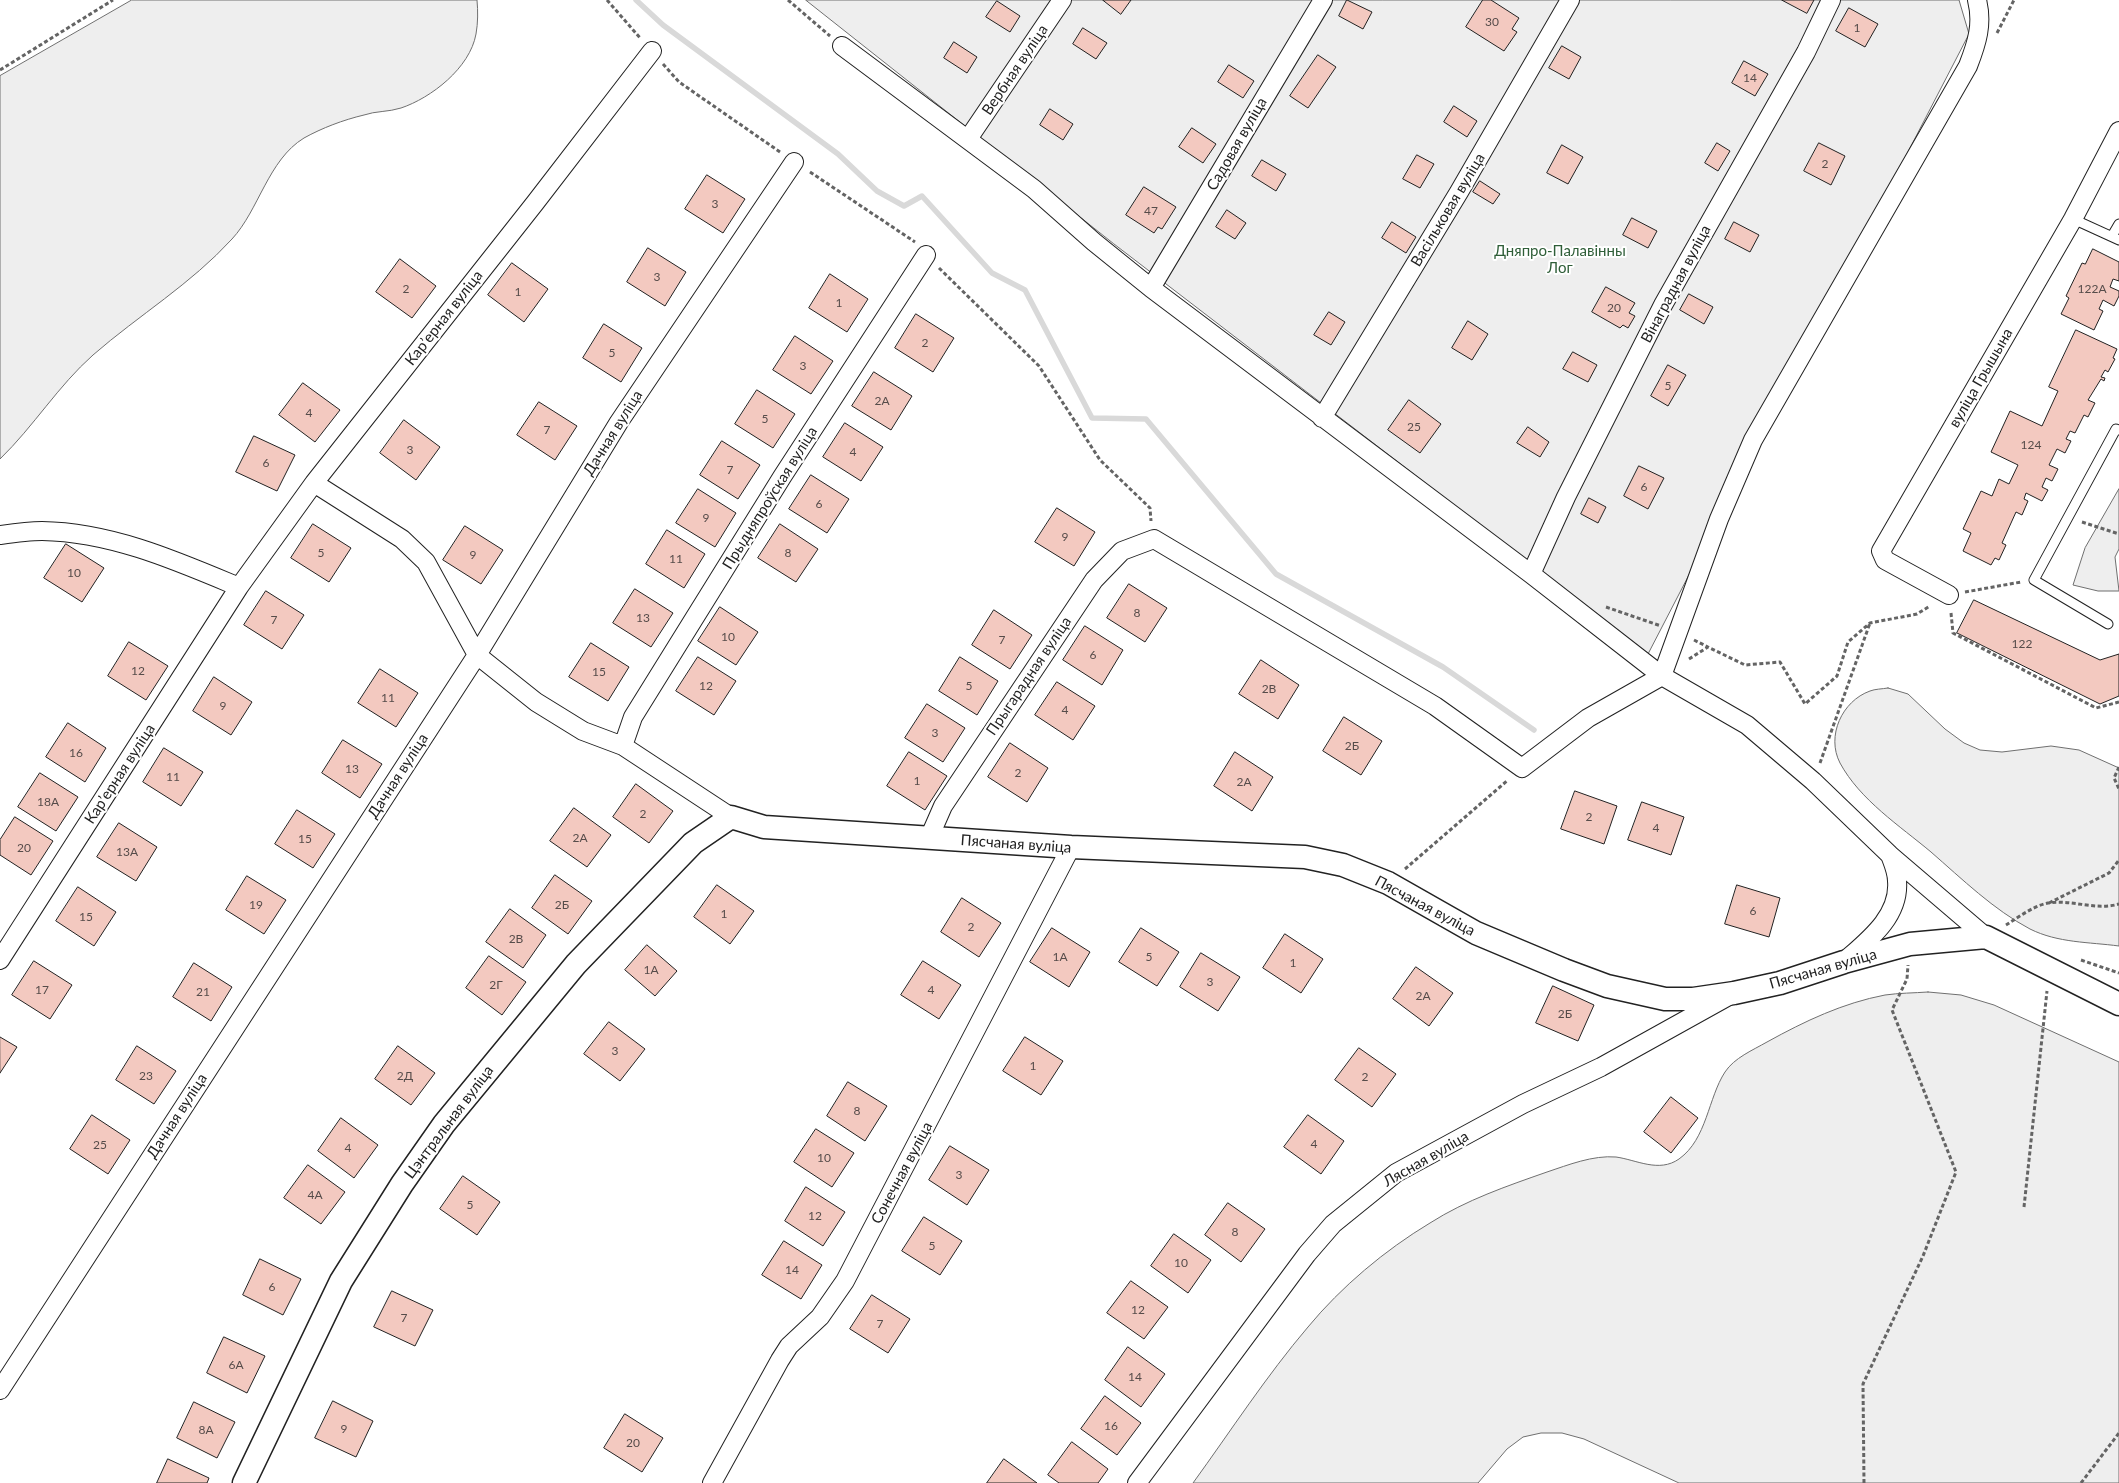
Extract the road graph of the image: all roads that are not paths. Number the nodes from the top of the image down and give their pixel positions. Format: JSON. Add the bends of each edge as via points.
{"nodes":[{"id":1,"x":1062,"y":0,"type":"edge"},
{"id":2,"x":1323,"y":0,"type":"edge"},
{"id":3,"x":1570,"y":0,"type":"edge"},
{"id":4,"x":1831,"y":0,"type":"edge"},
{"id":5,"x":1977,"y":0,"type":"edge"},
{"id":6,"x":842,"y":46,"type":"road end"},
{"id":7,"x":652,"y":51,"type":"dead end"},
{"id":8,"x":2119,"y":131,"type":"edge"},
{"id":9,"x":968,"y":139,"type":"junction"},
{"id":10,"x":794,"y":162,"type":"road end"},
{"id":11,"x":2073,"y":219,"type":"junction"},
{"id":12,"x":2119,"y":224,"type":"edge"},
{"id":13,"x":2116,"y":238,"type":"edge"},
{"id":14,"x":926,"y":255,"type":"road end"},
{"id":15,"x":1151,"y":288,"type":"junction"},
{"id":16,"x":1322,"y":418,"type":"junction"},
{"id":17,"x":2119,"y":430,"type":"edge"},
{"id":18,"x":314,"y":483,"type":"junction"},
{"id":19,"x":0,"y":535,"type":"edge"},
{"id":20,"x":1531,"y":574,"type":"junction"},
{"id":21,"x":239,"y":588,"type":"junction"},
{"id":22,"x":1949,"y":595,"type":"road end"},
{"id":23,"x":2108,"y":624,"type":"dead end"},
{"id":24,"x":477,"y":654,"type":"junction"},
{"id":25,"x":1662,"y":676,"type":"junction"},
{"id":26,"x":623,"y":746,"type":"junction"},
{"id":27,"x":730,"y":817,"type":"junction"},
{"id":28,"x":929,"y":838,"type":"junction"},
{"id":29,"x":1071,"y":848,"type":"junction"},
{"id":30,"x":1890,"y":854,"type":"junction"},
{"id":31,"x":1986,"y":937,"type":"junction"},
{"id":32,"x":0,"y":960,"type":"edge"},
{"id":33,"x":1844,"y":962,"type":"junction"},
{"id":34,"x":1734,"y":994,"type":"junction"},
{"id":35,"x":2119,"y":1004,"type":"edge"},
{"id":36,"x":0,"y":1390,"type":"edge"},
{"id":37,"x":244,"y":1483,"type":"edge"},
{"id":38,"x":712,"y":1483,"type":"edge"},
{"id":39,"x":1137,"y":1483,"type":"edge"}],
"edges":[{"from":1,"to":9,"type":"street","name":"Вербная вуліца"},
{"from":2,"to":15,"type":"street","name":"Садовая вуліца"},
{"from":3,"to":16,"type":"street","name":"Васільковая вуліца","via":[[1459,192]]},
{"from":4,"to":20,"type":"street","name":"Вінаградная вуліца","via":[[1806,52],[1663,305]]},
{"from":5,"to":25,"type":"street","via":[[1979,35],[1968,66],[1753,440],[1719,519]]},
{"from":6,"to":9,"type":"street"},
{"from":7,"to":18,"type":"street","name":"Карʼерная вуліца"},
{"from":8,"to":11,"type":"street","name":"вуліца Грышына"},
{"from":9,"to":15,"type":"street","via":[[1034,189]]},
{"from":10,"to":24,"type":"street","name":"Дачная вуліца","via":[[619,422]]},
{"from":11,"to":13,"type":"lane"},
{"from":11,"to":22,"type":"street","name":"вуліца Грышына","via":[[1882,551],[1885,560]]},
{"from":12,"to":13,"type":"lane"},
{"from":14,"to":26,"type":"street","name":"Прыдняпроўская вуліца","via":[[782,476],[633,717]]},
{"from":15,"to":16,"type":"street"},
{"from":16,"to":20,"type":"street"},
{"from":17,"to":23,"type":"lane","via":[[2116,429],[2034,580]]},
{"from":18,"to":21,"type":"street","name":"Карʼерная вуліца"},
{"from":18,"to":24,"type":"street","via":[[402,539],[426,562]]},
{"from":19,"to":21,"type":"street","via":[[42,531],[92,536],[138,548]]},
{"from":20,"to":25,"type":"street"},
{"from":21,"to":32,"type":"street","name":"Карʼерная вуліца"},
{"from":24,"to":26,"type":"street","via":[[536,702],[575,726]]},
{"from":24,"to":36,"type":"street","name":"Дачная вуліца"},
{"from":25,"to":28,"type":"street","name":"Прыгарадная вуліца","via":[[1588,718],[1522,768],[1435,706],[1154,539],[1122,551],[1094,580],[943,806]]},
{"from":25,"to":30,"type":"street","via":[[1747,725],[1813,781]]},
{"from":26,"to":27,"type":"street"},
{"from":27,"to":28,"type":"street","name":"Пясчаная вуліца","via":[[764,827]]},
{"from":27,"to":37,"type":"street","name":"Цэнтральная вуліца","via":[[693,843],[582,957],[444,1124],[341,1281]]},
{"from":28,"to":29,"type":"street","name":"Пясчаная вуліца"},
{"from":29,"to":34,"type":"street","name":"Пясчаная вуліца","via":[[1305,857],[1343,865],[1388,883],[1476,933],[1607,986],[1665,999]]},
{"from":29,"to":38,"type":"street","name":"Сонечная вуліца","via":[[845,1281],[820,1317],[789,1346]]},
{"from":30,"to":31,"type":"street"},
{"from":30,"to":33,"type":"street","via":[[1898,881],[1896,902],[1876,934]]},
{"from":31,"to":33,"type":"street","name":"Пясчаная вуліца","via":[[1910,944]]},
{"from":31,"to":35,"type":"street"},
{"from":33,"to":34,"type":"street","name":"Пясчаная вуліца"},
{"from":34,"to":39,"type":"street","name":"Лясная вуліца","via":[[1427,1155],[1370,1192],[1333,1224],[1308,1254]]}]}
